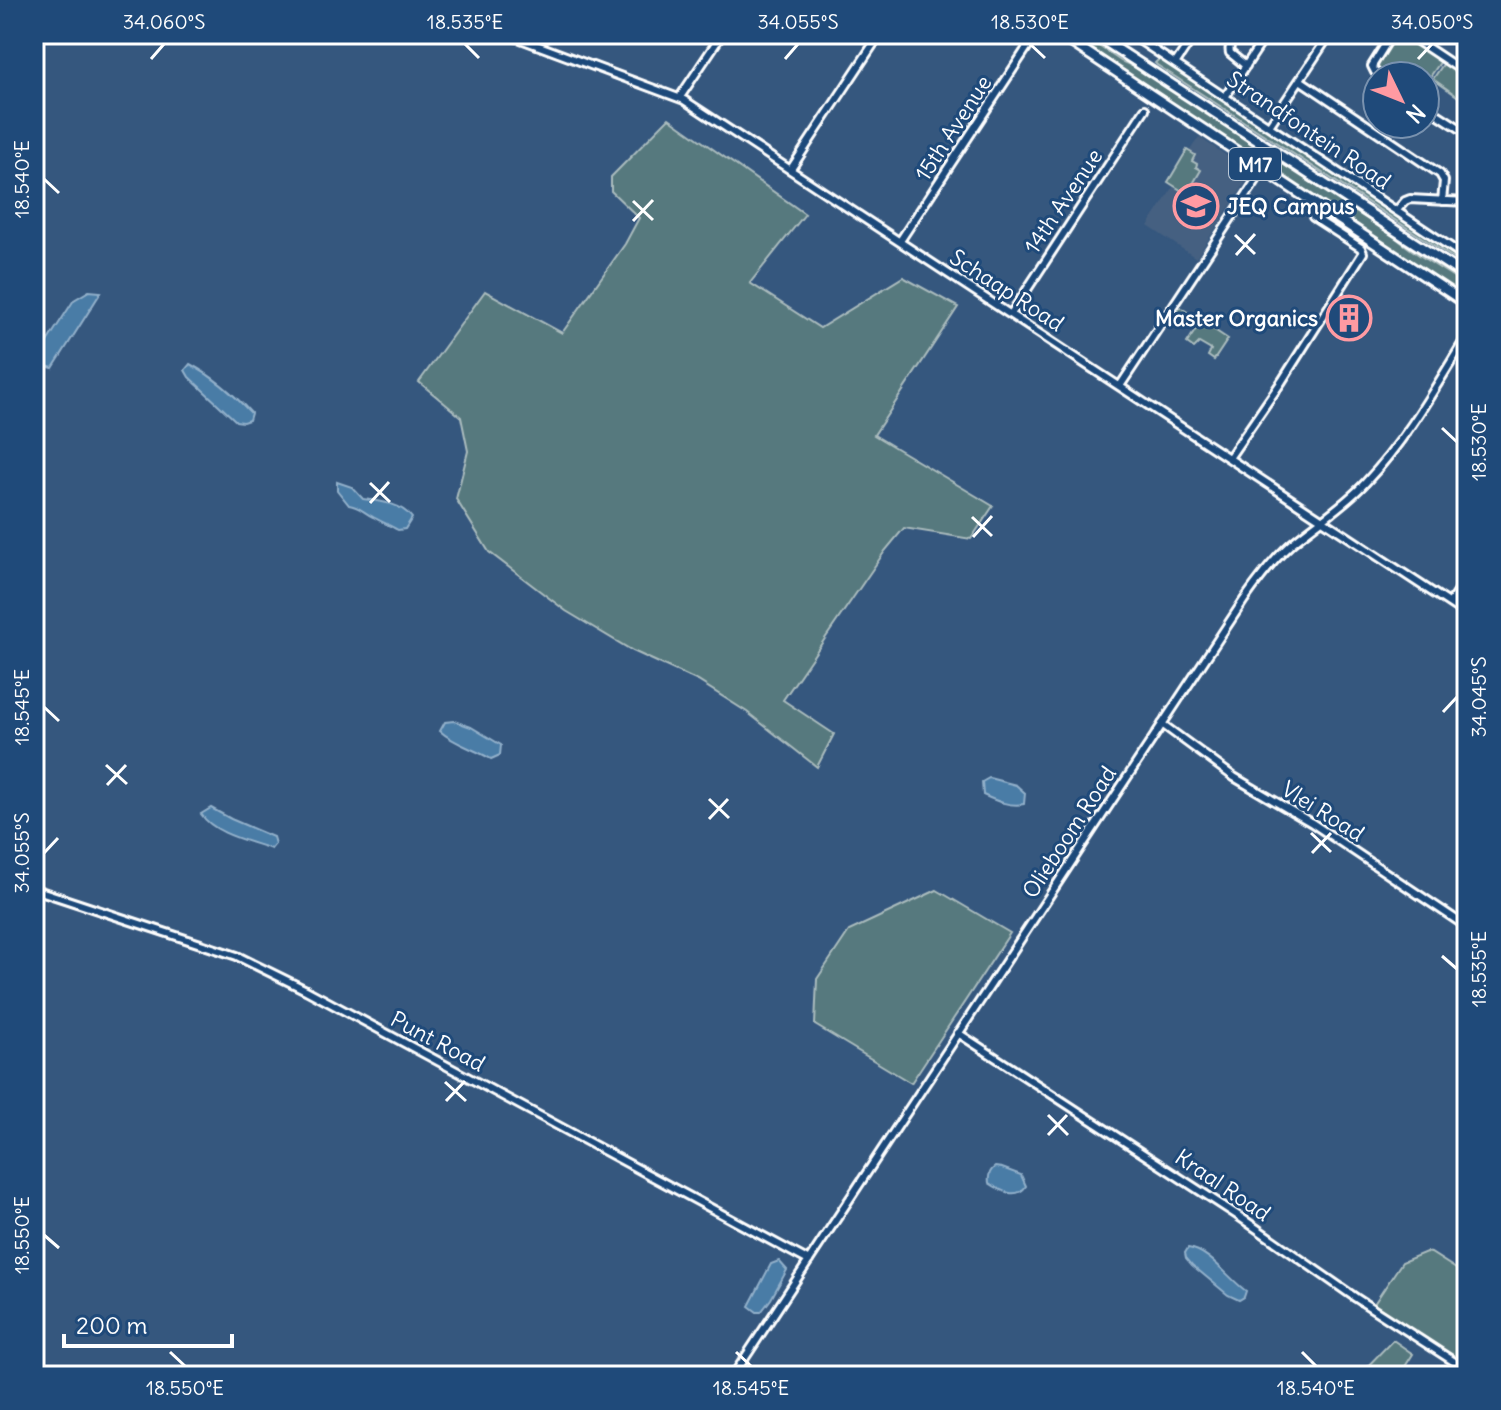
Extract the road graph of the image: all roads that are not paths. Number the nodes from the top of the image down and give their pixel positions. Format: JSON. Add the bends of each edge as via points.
{"nodes":[{"id":1,"x":507,"y":34,"type":"edge"},
{"id":2,"x":722,"y":34,"type":"edge"},
{"id":3,"x":880,"y":34,"type":"edge"},
{"id":4,"x":1036,"y":34,"type":"edge"},
{"id":5,"x":1059,"y":34,"type":"edge"},
{"id":6,"x":1094,"y":34,"type":"edge"},
{"id":7,"x":1130,"y":34,"type":"edge"},
{"id":8,"x":1195,"y":34,"type":"edge"},
{"id":9,"x":1267,"y":34,"type":"edge"},
{"id":10,"x":1330,"y":34,"type":"edge"},
{"id":11,"x":1392,"y":34,"type":"edge"},
{"id":12,"x":1407,"y":34,"type":"edge"},
{"id":13,"x":1259,"y":46,"type":"junction"},
{"id":14,"x":1376,"y":60,"type":"edge"},
{"id":15,"x":1175,"y":64,"type":"junction"},
{"id":16,"x":1246,"y":66,"type":"junction"},
{"id":17,"x":1467,"y":74,"type":"edge"},
{"id":18,"x":1300,"y":80,"type":"junction"},
{"id":19,"x":680,"y":97,"type":"junction"},
{"id":20,"x":1225,"y":97,"type":"junction"},
{"id":21,"x":1145,"y":109,"type":"dead end"},
{"id":22,"x":1441,"y":116,"type":"edge"},
{"id":23,"x":1269,"y":126,"type":"junction"},
{"id":24,"x":1467,"y":133,"type":"edge"},
{"id":25,"x":791,"y":169,"type":"junction"},
{"id":26,"x":1257,"y":179,"type":"dead end"},
{"id":27,"x":1442,"y":201,"type":"junction"},
{"id":28,"x":1467,"y":202,"type":"edge"},
{"id":29,"x":1397,"y":210,"type":"junction"},
{"id":30,"x":1313,"y":217,"type":"dead end"},
{"id":31,"x":900,"y":241,"type":"junction"},
{"id":32,"x":1467,"y":258,"type":"edge"},
{"id":33,"x":1467,"y":277,"type":"edge"},
{"id":34,"x":1467,"y":304,"type":"edge"},
{"id":35,"x":1011,"y":314,"type":"junction"},
{"id":36,"x":1467,"y":336,"type":"edge"},
{"id":37,"x":1120,"y":386,"type":"junction"},
{"id":38,"x":1229,"y":458,"type":"junction"},
{"id":39,"x":1322,"y":519,"type":"junction"},
{"id":40,"x":1467,"y":577,"type":"edge"},
{"id":41,"x":1450,"y":603,"type":"junction"},
{"id":42,"x":1467,"y":615,"type":"edge"},
{"id":43,"x":1162,"y":724,"type":"junction"},
{"id":44,"x":34,"y":889,"type":"edge"},
{"id":45,"x":1467,"y":927,"type":"edge"},
{"id":46,"x":958,"y":1033,"type":"junction"},
{"id":47,"x":809,"y":1261,"type":"junction"},
{"id":48,"x":1467,"y":1370,"type":"edge"},
{"id":49,"x":34,"y":1371,"type":"edge"},
{"id":50,"x":42,"y":1376,"type":"edge"},
{"id":51,"x":733,"y":1376,"type":"edge"}],
"edges":[{"from":1,"to":19,"type":"street","name":"Schaap Road"},
{"from":2,"to":19,"type":"street"},
{"from":3,"to":25,"type":"street"},
{"from":4,"to":31,"type":"street","name":"15th Avenue"},
{"from":5,"to":34,"type":"main road","number":"M17"},
{"from":6,"to":33,"type":"main road","name":"Strandfontein Road","number":"M17"},
{"from":7,"to":15,"type":"street","name":"Strandfontein Road"},
{"from":8,"to":15,"type":"street"},
{"from":9,"to":13,"type":"street"},
{"from":10,"to":18,"type":"street"},
{"from":11,"to":14,"type":"street"},
{"from":12,"to":17,"type":"street"},
{"from":13,"to":16,"type":"street"},
{"from":13,"to":16,"type":"street","via":[[1241,35],[1233,39],[1230,53]]},
{"from":15,"to":20,"type":"street","name":"Strandfontein Road"},
{"from":16,"to":20,"type":"street"},
{"from":18,"to":23,"type":"street"},
{"from":18,"to":27,"type":"street","via":[[1440,174]]},
{"from":19,"to":25,"type":"street","name":"Schaap Road"},
{"from":20,"to":23,"type":"street","name":"Strandfontein Road"},
{"from":21,"to":35,"type":"street","name":"14th Avenue"},
{"from":22,"to":24,"type":"street"},
{"from":23,"to":29,"type":"street","name":"Strandfontein Road"},
{"from":25,"to":31,"type":"street","name":"Schaap Road"},
{"from":26,"to":37,"type":"street"},
{"from":27,"to":28,"type":"street"},
{"from":27,"to":29,"type":"street","via":[[1410,199]]},
{"from":29,"to":32,"type":"street","name":"Strandfontein Road"},
{"from":30,"to":38,"type":"street","via":[[1363,253]]},
{"from":31,"to":35,"type":"street","name":"Schaap Road"},
{"from":35,"to":37,"type":"street","name":"Schaap Road"},
{"from":36,"to":39,"type":"street","name":"Olieboom Road","via":[[1383,463]]},
{"from":37,"to":38,"type":"street","name":"Schaap Road"},
{"from":38,"to":39,"type":"street","name":"Schaap Road"},
{"from":39,"to":41,"type":"street","name":"Schaap Road"},
{"from":39,"to":43,"type":"street","name":"Olieboom Road","via":[[1257,581]]},
{"from":40,"to":41,"type":"street"},
{"from":41,"to":42,"type":"street","name":"Schaap Road"},
{"from":43,"to":45,"type":"street","name":"Vlei Road","via":[[1226,772]]},
{"from":43,"to":46,"type":"street","name":"Olieboom Road"},
{"from":44,"to":47,"type":"street","name":"Punt Road","via":[[237,956]]},
{"from":46,"to":47,"type":"street","name":"Olieboom Road"},
{"from":46,"to":48,"type":"street","name":"Kraal Road"},
{"from":47,"to":51,"type":"street","name":"Olieboom Road"},
{"from":49,"to":50,"type":"street"}]}
